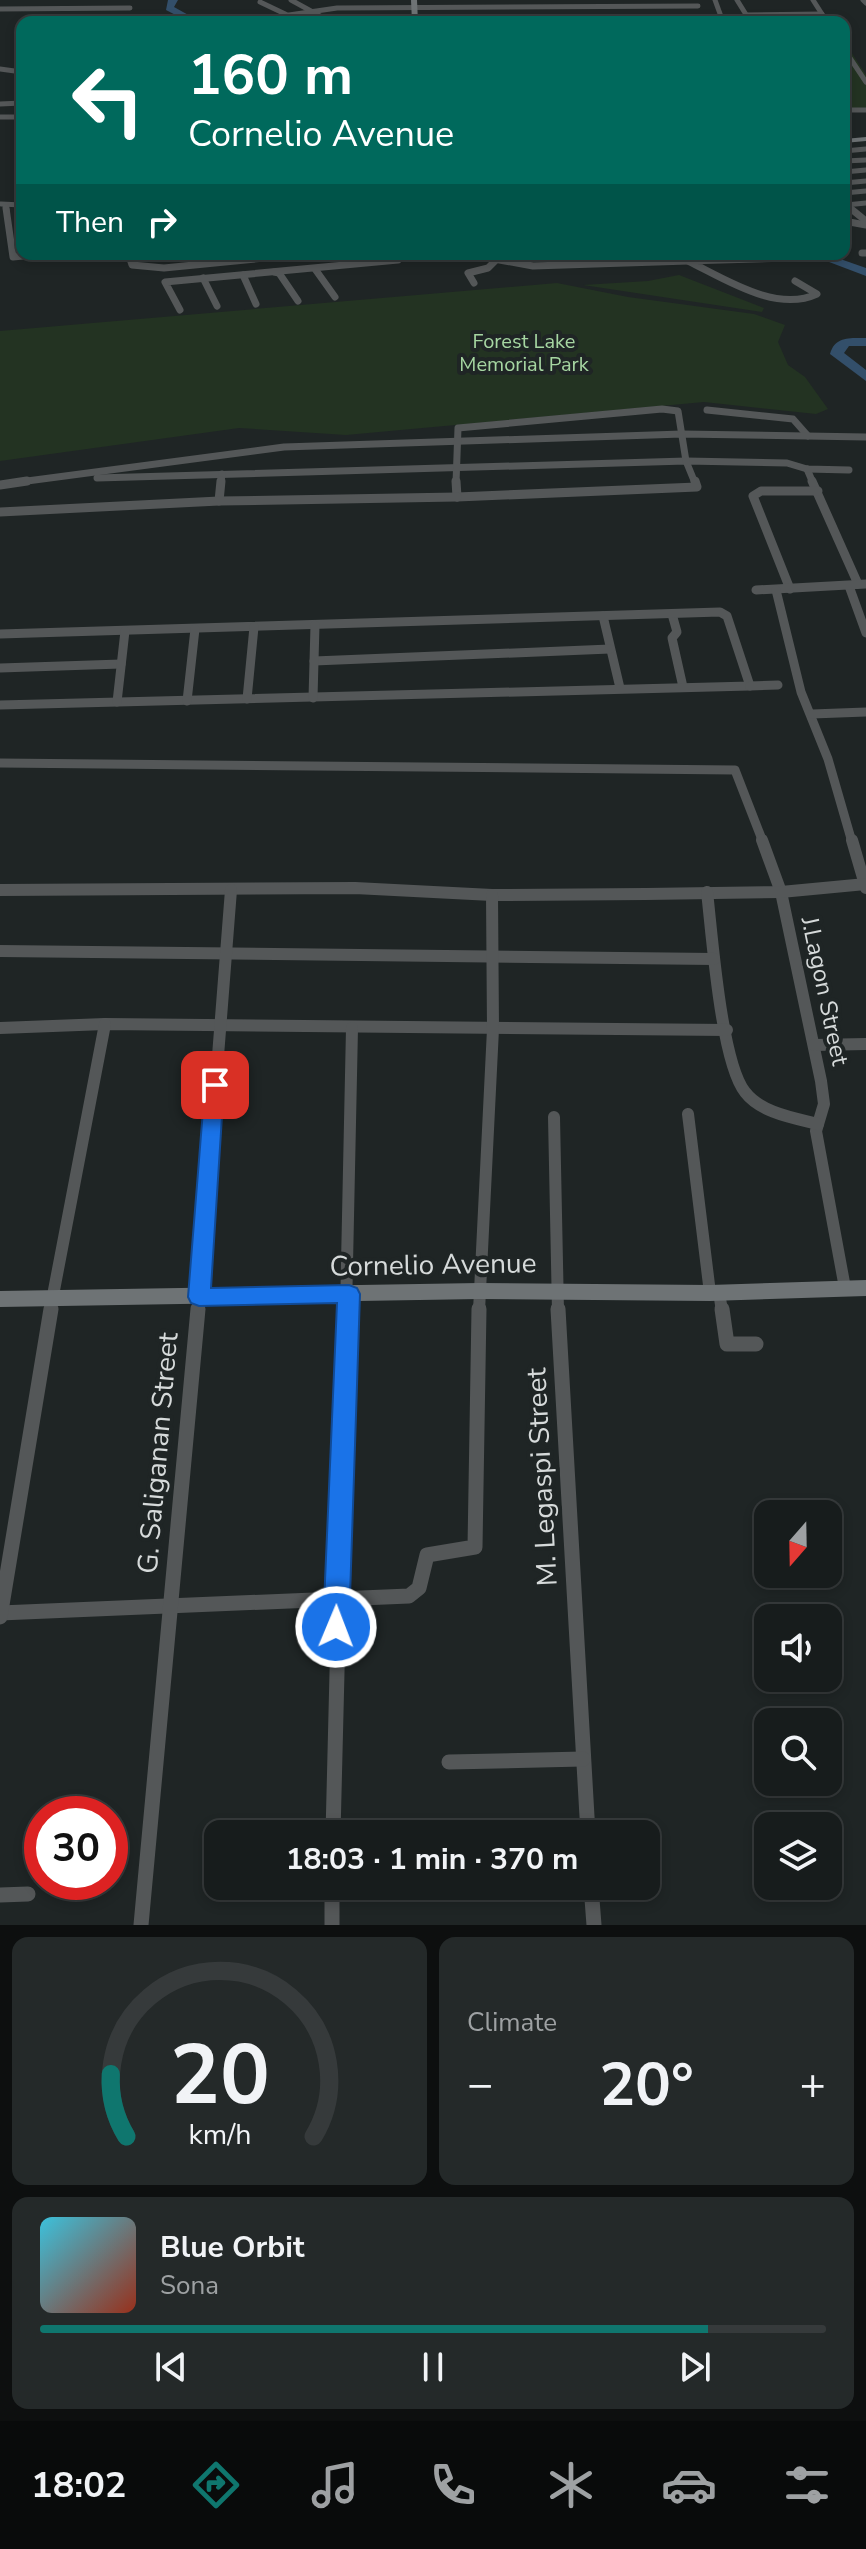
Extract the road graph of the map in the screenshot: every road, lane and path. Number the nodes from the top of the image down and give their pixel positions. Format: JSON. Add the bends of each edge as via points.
{"nodes":[{"id":1,"x":291,"y":0,"type":"edge"},
{"id":2,"x":321,"y":0,"type":"edge"},
{"id":3,"x":445,"y":0,"type":"edge"},
{"id":4,"x":500,"y":0,"type":"edge"},
{"id":5,"x":597,"y":0,"type":"edge"},
{"id":6,"x":737,"y":0,"type":"edge"},
{"id":7,"x":813,"y":0,"type":"edge"},
{"id":8,"x":260,"y":2,"type":"edge"},
{"id":9,"x":696,"y":3,"type":"edge"},
{"id":10,"x":716,"y":3,"type":"edge"},
{"id":11,"x":447,"y":7,"type":"junction"},
{"id":12,"x":476,"y":7,"type":"edge"},
{"id":13,"x":740,"y":7,"type":"junction"},
{"id":14,"x":130,"y":8,"type":"dead end"},
{"id":15,"x":337,"y":8,"type":"junction"},
{"id":16,"x":0,"y":9,"type":"edge"},
{"id":17,"x":313,"y":11,"type":"junction"},
{"id":18,"x":415,"y":13,"type":"edge"},
{"id":19,"x":701,"y":13,"type":"junction"},
{"id":20,"x":348,"y":14,"type":"junction"},
{"id":21,"x":769,"y":14,"type":"joint"},
{"id":22,"x":796,"y":14,"type":"joint"},
{"id":23,"x":822,"y":14,"type":"joint"},
{"id":24,"x":289,"y":15,"type":"joint"},
{"id":25,"x":746,"y":15,"type":"joint"},
{"id":26,"x":321,"y":16,"type":"edge"},
{"id":27,"x":351,"y":16,"type":"edge"},
{"id":28,"x":439,"y":16,"type":"edge"},
{"id":29,"x":504,"y":16,"type":"edge"},
{"id":30,"x":602,"y":16,"type":"edge"},
{"id":31,"x":702,"y":16,"type":"edge"},
{"id":32,"x":850,"y":60,"type":"edge"},
{"id":33,"x":866,"y":82,"type":"edge"},
{"id":34,"x":850,"y":106,"type":"edge"},
{"id":35,"x":852,"y":110,"type":"joint"},
{"id":36,"x":866,"y":110,"type":"edge"},
{"id":37,"x":3,"y":204,"type":"edge"},
{"id":38,"x":16,"y":226,"type":"edge"},
{"id":39,"x":8,"y":227,"type":"junction"},
{"id":40,"x":0,"y":237,"type":"edge"},
{"id":41,"x":10,"y":240,"type":"junction"},
{"id":42,"x":16,"y":241,"type":"edge"},
{"id":43,"x":16,"y":257,"type":"edge"},
{"id":44,"x":130,"y":260,"type":"edge"},
{"id":45,"x":237,"y":260,"type":"edge"},
{"id":46,"x":275,"y":260,"type":"edge"},
{"id":47,"x":398,"y":260,"type":"dead end"},
{"id":48,"x":491,"y":260,"type":"edge"},
{"id":49,"x":596,"y":260,"type":"edge"},
{"id":50,"x":722,"y":260,"type":"edge"},
{"id":51,"x":495,"y":261,"type":"junction"},
{"id":52,"x":688,"y":261,"type":"junction"},
{"id":53,"x":595,"y":264,"type":"junction"},
{"id":54,"x":315,"y":269,"type":"junction"},
{"id":55,"x":276,"y":271,"type":"junction"},
{"id":56,"x":243,"y":275,"type":"junction"},
{"id":57,"x":203,"y":278,"type":"junction"},
{"id":58,"x":795,"y":281,"type":"dead end"},
{"id":59,"x":474,"y":283,"type":"dead end"},
{"id":60,"x":335,"y":297,"type":"dead end"},
{"id":61,"x":298,"y":301,"type":"dead end"},
{"id":62,"x":256,"y":304,"type":"dead end"},
{"id":63,"x":217,"y":306,"type":"dead end"},
{"id":64,"x":180,"y":310,"type":"dead end"},
{"id":65,"x":707,"y":410,"type":"dead end"},
{"id":66,"x":682,"y":434,"type":"junction"},
{"id":67,"x":808,"y":436,"type":"junction"},
{"id":68,"x":866,"y":437,"type":"edge"},
{"id":69,"x":456,"y":441,"type":"junction"},
{"id":70,"x":686,"y":461,"type":"junction"},
{"id":71,"x":455,"y":466,"type":"junction"},
{"id":72,"x":807,"y":469,"type":"junction"},
{"id":73,"x":849,"y":470,"type":"dead end"},
{"id":74,"x":222,"y":474,"type":"junction"},
{"id":75,"x":69,"y":475,"type":"junction"},
{"id":76,"x":0,"y":485,"type":"edge"},
{"id":77,"x":818,"y":491,"type":"junction"},
{"id":78,"x":457,"y":497,"type":"junction"},
{"id":79,"x":219,"y":501,"type":"junction"},
{"id":80,"x":0,"y":512,"type":"edge"},
{"id":81,"x":857,"y":585,"type":"edge"},
{"id":82,"x":790,"y":589,"type":"junction"},
{"id":83,"x":756,"y":590,"type":"dead end"},
{"id":84,"x":776,"y":590,"type":"junction"},
{"id":85,"x":672,"y":614,"type":"junction"},
{"id":86,"x":603,"y":616,"type":"junction"},
{"id":87,"x":315,"y":625,"type":"junction"},
{"id":88,"x":254,"y":627,"type":"junction"},
{"id":89,"x":195,"y":629,"type":"junction"},
{"id":90,"x":125,"y":631,"type":"junction"},
{"id":91,"x":866,"y":633,"type":"edge"},
{"id":92,"x":0,"y":634,"type":"edge"},
{"id":93,"x":610,"y":649,"type":"junction"},
{"id":94,"x":314,"y":661,"type":"junction"},
{"id":95,"x":121,"y":664,"type":"junction"},
{"id":96,"x":0,"y":668,"type":"edge"},
{"id":97,"x":778,"y":685,"type":"dead end"},
{"id":98,"x":750,"y":686,"type":"junction"},
{"id":99,"x":683,"y":687,"type":"junction"},
{"id":100,"x":620,"y":688,"type":"junction"},
{"id":101,"x":313,"y":698,"type":"junction"},
{"id":102,"x":247,"y":699,"type":"junction"},
{"id":103,"x":187,"y":701,"type":"junction"},
{"id":104,"x":117,"y":702,"type":"junction"},
{"id":105,"x":0,"y":705,"type":"edge"},
{"id":106,"x":866,"y":712,"type":"edge"},
{"id":107,"x":812,"y":714,"type":"junction"},
{"id":108,"x":0,"y":763,"type":"edge"},
{"id":109,"x":866,"y":885,"type":"edge"},
{"id":110,"x":0,"y":890,"type":"edge"},
{"id":111,"x":231,"y":890,"type":"junction"},
{"id":112,"x":707,"y":892,"type":"junction"},
{"id":113,"x":781,"y":892,"type":"junction"},
{"id":114,"x":492,"y":895,"type":"junction"},
{"id":115,"x":0,"y":951,"type":"edge"},
{"id":116,"x":224,"y":953,"type":"junction"},
{"id":117,"x":493,"y":957,"type":"junction"},
{"id":118,"x":714,"y":959,"type":"junction"},
{"id":119,"x":105,"y":1024,"type":"junction"},
{"id":120,"x":219,"y":1025,"type":"junction"},
{"id":121,"x":0,"y":1028,"type":"edge"},
{"id":122,"x":352,"y":1028,"type":"junction"},
{"id":123,"x":493,"y":1029,"type":"junction"},
{"id":124,"x":727,"y":1030,"type":"junction"},
{"id":125,"x":866,"y":1044,"type":"edge"},
{"id":126,"x":814,"y":1045,"type":"junction"},
{"id":127,"x":688,"y":1114,"type":"dead end"},
{"id":128,"x":554,"y":1117,"type":"dead end"},
{"id":129,"x":818,"y":1124,"type":"junction"},
{"id":130,"x":845,"y":1288,"type":"junction"},
{"id":131,"x":866,"y":1288,"type":"edge"},
{"id":132,"x":479,"y":1291,"type":"junction"},
{"id":133,"x":557,"y":1292,"type":"junction"},
{"id":134,"x":715,"y":1292,"type":"junction"},
{"id":135,"x":349,"y":1294,"type":"junction"},
{"id":136,"x":199,"y":1297,"type":"junction"},
{"id":137,"x":0,"y":1299,"type":"edge"},
{"id":138,"x":52,"y":1300,"type":"junction"},
{"id":139,"x":756,"y":1344,"type":"dead end"},
{"id":140,"x":336,"y":1598,"type":"junction"},
{"id":141,"x":170,"y":1605,"type":"junction"},
{"id":142,"x":0,"y":1615,"type":"edge"},
{"id":143,"x":583,"y":1759,"type":"junction"},
{"id":144,"x":449,"y":1762,"type":"dead end"},
{"id":145,"x":333,"y":1820,"type":"edge"},
{"id":146,"x":587,"y":1820,"type":"edge"},
{"id":147,"x":24,"y":1894,"type":"edge"},
{"id":148,"x":0,"y":1895,"type":"edge"},
{"id":149,"x":332,"y":1900,"type":"edge"},
{"id":150,"x":592,"y":1900,"type":"edge"},
{"id":151,"x":141,"y":1925,"type":"edge"},
{"id":152,"x":332,"y":1925,"type":"edge"},
{"id":153,"x":594,"y":1925,"type":"edge"}],
"edges":[{"from":1,"to":17,"type":"street"},
{"from":2,"to":15,"type":"street"},
{"from":3,"to":11,"type":"street"},
{"from":4,"to":29,"type":"street"},
{"from":5,"to":30,"type":"street"},
{"from":6,"to":13,"type":"street"},
{"from":7,"to":23,"type":"street"},
{"from":8,"to":24,"type":"street"},
{"from":9,"to":19,"type":"street"},
{"from":9,"to":30,"type":"street"},
{"from":10,"to":13,"type":"street"},
{"from":11,"to":12,"type":"street"},
{"from":11,"to":18,"type":"street"},
{"from":12,"to":18,"type":"street"},
{"from":12,"to":29,"type":"street"},
{"from":13,"to":25,"type":"street"},
{"from":14,"to":16,"type":"street"},
{"from":15,"to":17,"type":"street"},
{"from":15,"to":18,"type":"street"},
{"from":15,"to":20,"type":"street"},
{"from":17,"to":24,"type":"street"},
{"from":17,"to":26,"type":"street"},
{"from":18,"to":20,"type":"street"},
{"from":18,"to":28,"type":"street"},
{"from":19,"to":30,"type":"street"},
{"from":19,"to":31,"type":"street"},
{"from":20,"to":27,"type":"street"},
{"from":21,"to":22,"type":"street"},
{"from":21,"to":25,"type":"street"},
{"from":22,"to":23,"type":"street"},
{"from":29,"to":30,"type":"street"},
{"from":29,"to":30,"type":"street"},
{"from":32,"to":33,"type":"street"},
{"from":34,"to":35,"type":"street"},
{"from":35,"to":36,"type":"street"},
{"from":37,"to":39,"type":"street"},
{"from":38,"to":39,"type":"street"},
{"from":39,"to":41,"type":"street"},
{"from":40,"to":41,"type":"street"},
{"from":41,"to":42,"type":"street"},
{"from":41,"to":43,"type":"street"},
{"from":44,"to":45,"type":"street","via":[[132,265],[164,268]]},
{"from":46,"to":55,"type":"street"},
{"from":47,"to":54,"type":"street"},
{"from":48,"to":51,"type":"street"},
{"from":49,"to":53,"type":"street"},
{"from":50,"to":52,"type":"street"},
{"from":51,"to":53,"type":"street","via":[[525,266]]},
{"from":51,"to":59,"type":"street","via":[[468,273]]},
{"from":52,"to":53,"type":"street"},
{"from":52,"to":58,"type":"street","via":[[781,301],[804,301],[817,294]]},
{"from":54,"to":55,"type":"street"},
{"from":54,"to":60,"type":"street"},
{"from":55,"to":56,"type":"street"},
{"from":55,"to":61,"type":"street"},
{"from":56,"to":57,"type":"street"},
{"from":56,"to":62,"type":"street"},
{"from":57,"to":63,"type":"street"},
{"from":57,"to":64,"type":"street","via":[[165,282]]},
{"from":65,"to":67,"type":"street","via":[[793,419]]},
{"from":66,"to":67,"type":"street"},
{"from":66,"to":69,"type":"street"},
{"from":66,"to":69,"type":"street","via":[[678,411],[662,409],[460,428]]},
{"from":66,"to":70,"type":"street"},
{"from":67,"to":68,"type":"street"},
{"from":69,"to":71,"type":"street"},
{"from":69,"to":75,"type":"street","via":[[269,448]]},
{"from":70,"to":71,"type":"street"},
{"from":70,"to":72,"type":"street","via":[[794,464]]},
{"from":70,"to":78,"type":"street","via":[[694,490]]},
{"from":71,"to":74,"type":"street"},
{"from":71,"to":78,"type":"street"},
{"from":72,"to":73,"type":"street"},
{"from":72,"to":77,"type":"street"},
{"from":74,"to":75,"type":"street"},
{"from":74,"to":79,"type":"street"},
{"from":75,"to":76,"type":"street"},
{"from":77,"to":81,"type":"street"},
{"from":77,"to":82,"type":"street","via":[[753,496]]},
{"from":78,"to":79,"type":"street"},
{"from":79,"to":80,"type":"street"},
{"from":81,"to":82,"type":"street"},
{"from":81,"to":91,"type":"street"},
{"from":82,"to":84,"type":"street"},
{"from":83,"to":84,"type":"street"},
{"from":84,"to":107,"type":"street"},
{"from":85,"to":86,"type":"street"},
{"from":85,"to":98,"type":"street","via":[[725,613]]},
{"from":85,"to":99,"type":"street"},
{"from":86,"to":87,"type":"street"},
{"from":86,"to":93,"type":"street"},
{"from":87,"to":88,"type":"street"},
{"from":87,"to":94,"type":"street"},
{"from":88,"to":89,"type":"street"},
{"from":88,"to":102,"type":"street"},
{"from":89,"to":90,"type":"street"},
{"from":89,"to":103,"type":"street"},
{"from":90,"to":92,"type":"street"},
{"from":90,"to":95,"type":"street"},
{"from":93,"to":94,"type":"street"},
{"from":93,"to":100,"type":"street"},
{"from":94,"to":101,"type":"street"},
{"from":95,"to":96,"type":"street"},
{"from":95,"to":104,"type":"street"},
{"from":97,"to":98,"type":"street"},
{"from":98,"to":99,"type":"street"},
{"from":99,"to":100,"type":"street"},
{"from":100,"to":101,"type":"street"},
{"from":101,"to":102,"type":"street"},
{"from":102,"to":103,"type":"street"},
{"from":103,"to":104,"type":"street"},
{"from":104,"to":105,"type":"street"},
{"from":106,"to":107,"type":"street"},
{"from":107,"to":109,"type":"street"},
{"from":108,"to":113,"type":"street","name":"J.Lagon Street","via":[[728,768],[739,775]]},
{"from":109,"to":113,"type":"street"},
{"from":110,"to":111,"type":"street"},
{"from":111,"to":114,"type":"street","via":[[355,888]]},
{"from":111,"to":116,"type":"street","name":"G. Saliganan Street"},
{"from":112,"to":113,"type":"street"},
{"from":112,"to":114,"type":"street"},
{"from":112,"to":118,"type":"street"},
{"from":113,"to":126,"type":"street","name":"J.Lagon Street"},
{"from":114,"to":117,"type":"street"},
{"from":115,"to":116,"type":"street"},
{"from":116,"to":117,"type":"street"},
{"from":116,"to":120,"type":"street","name":"G. Saliganan Street"},
{"from":117,"to":118,"type":"street"},
{"from":117,"to":123,"type":"street"},
{"from":118,"to":124,"type":"street"},
{"from":119,"to":120,"type":"street"},
{"from":119,"to":121,"type":"street"},
{"from":119,"to":138,"type":"street"},
{"from":120,"to":122,"type":"street"},
{"from":120,"to":136,"type":"street","name":"G. Saliganan Street"},
{"from":122,"to":123,"type":"street"},
{"from":122,"to":135,"type":"street"},
{"from":123,"to":124,"type":"street"},
{"from":123,"to":132,"type":"street"},
{"from":124,"to":129,"type":"street","via":[[736,1075],[747,1094],[765,1107]]},
{"from":125,"to":126,"type":"street"},
{"from":126,"to":129,"type":"street","name":"J.Lagon Street","via":[[824,1104]]},
{"from":127,"to":134,"type":"street"},
{"from":128,"to":133,"type":"street","name":"M. Legaspi Street"},
{"from":129,"to":130,"type":"street","name":"J.Lagon Street"},
{"from":130,"to":131,"type":"street","name":"Cornelio Avenue"},
{"from":130,"to":134,"type":"street","name":"Cornelio Avenue"},
{"from":132,"to":133,"type":"street","name":"Cornelio Avenue"},
{"from":132,"to":135,"type":"street","name":"Cornelio Avenue"},
{"from":132,"to":140,"type":"street","via":[[475,1547],[427,1555],[413,1595]]},
{"from":133,"to":134,"type":"street","name":"Cornelio Avenue"},
{"from":133,"to":143,"type":"street","name":"M. Legaspi Street"},
{"from":134,"to":139,"type":"street","via":[[727,1344]]},
{"from":135,"to":136,"type":"street","name":"Cornelio Avenue"},
{"from":135,"to":140,"type":"street"},
{"from":136,"to":138,"type":"street","name":"Cornelio Avenue"},
{"from":136,"to":141,"type":"street","name":"G. Saliganan Street"},
{"from":137,"to":138,"type":"street","name":"Cornelio Avenue"},
{"from":138,"to":142,"type":"street"},
{"from":140,"to":141,"type":"street"},
{"from":140,"to":145,"type":"street"},
{"from":141,"to":142,"type":"street"},
{"from":141,"to":151,"type":"street","name":"G. Saliganan Street"},
{"from":143,"to":144,"type":"street"},
{"from":143,"to":146,"type":"street","name":"M. Legaspi Street"},
{"from":147,"to":148,"type":"street"},
{"from":149,"to":152,"type":"street"},
{"from":150,"to":153,"type":"street"}]}
